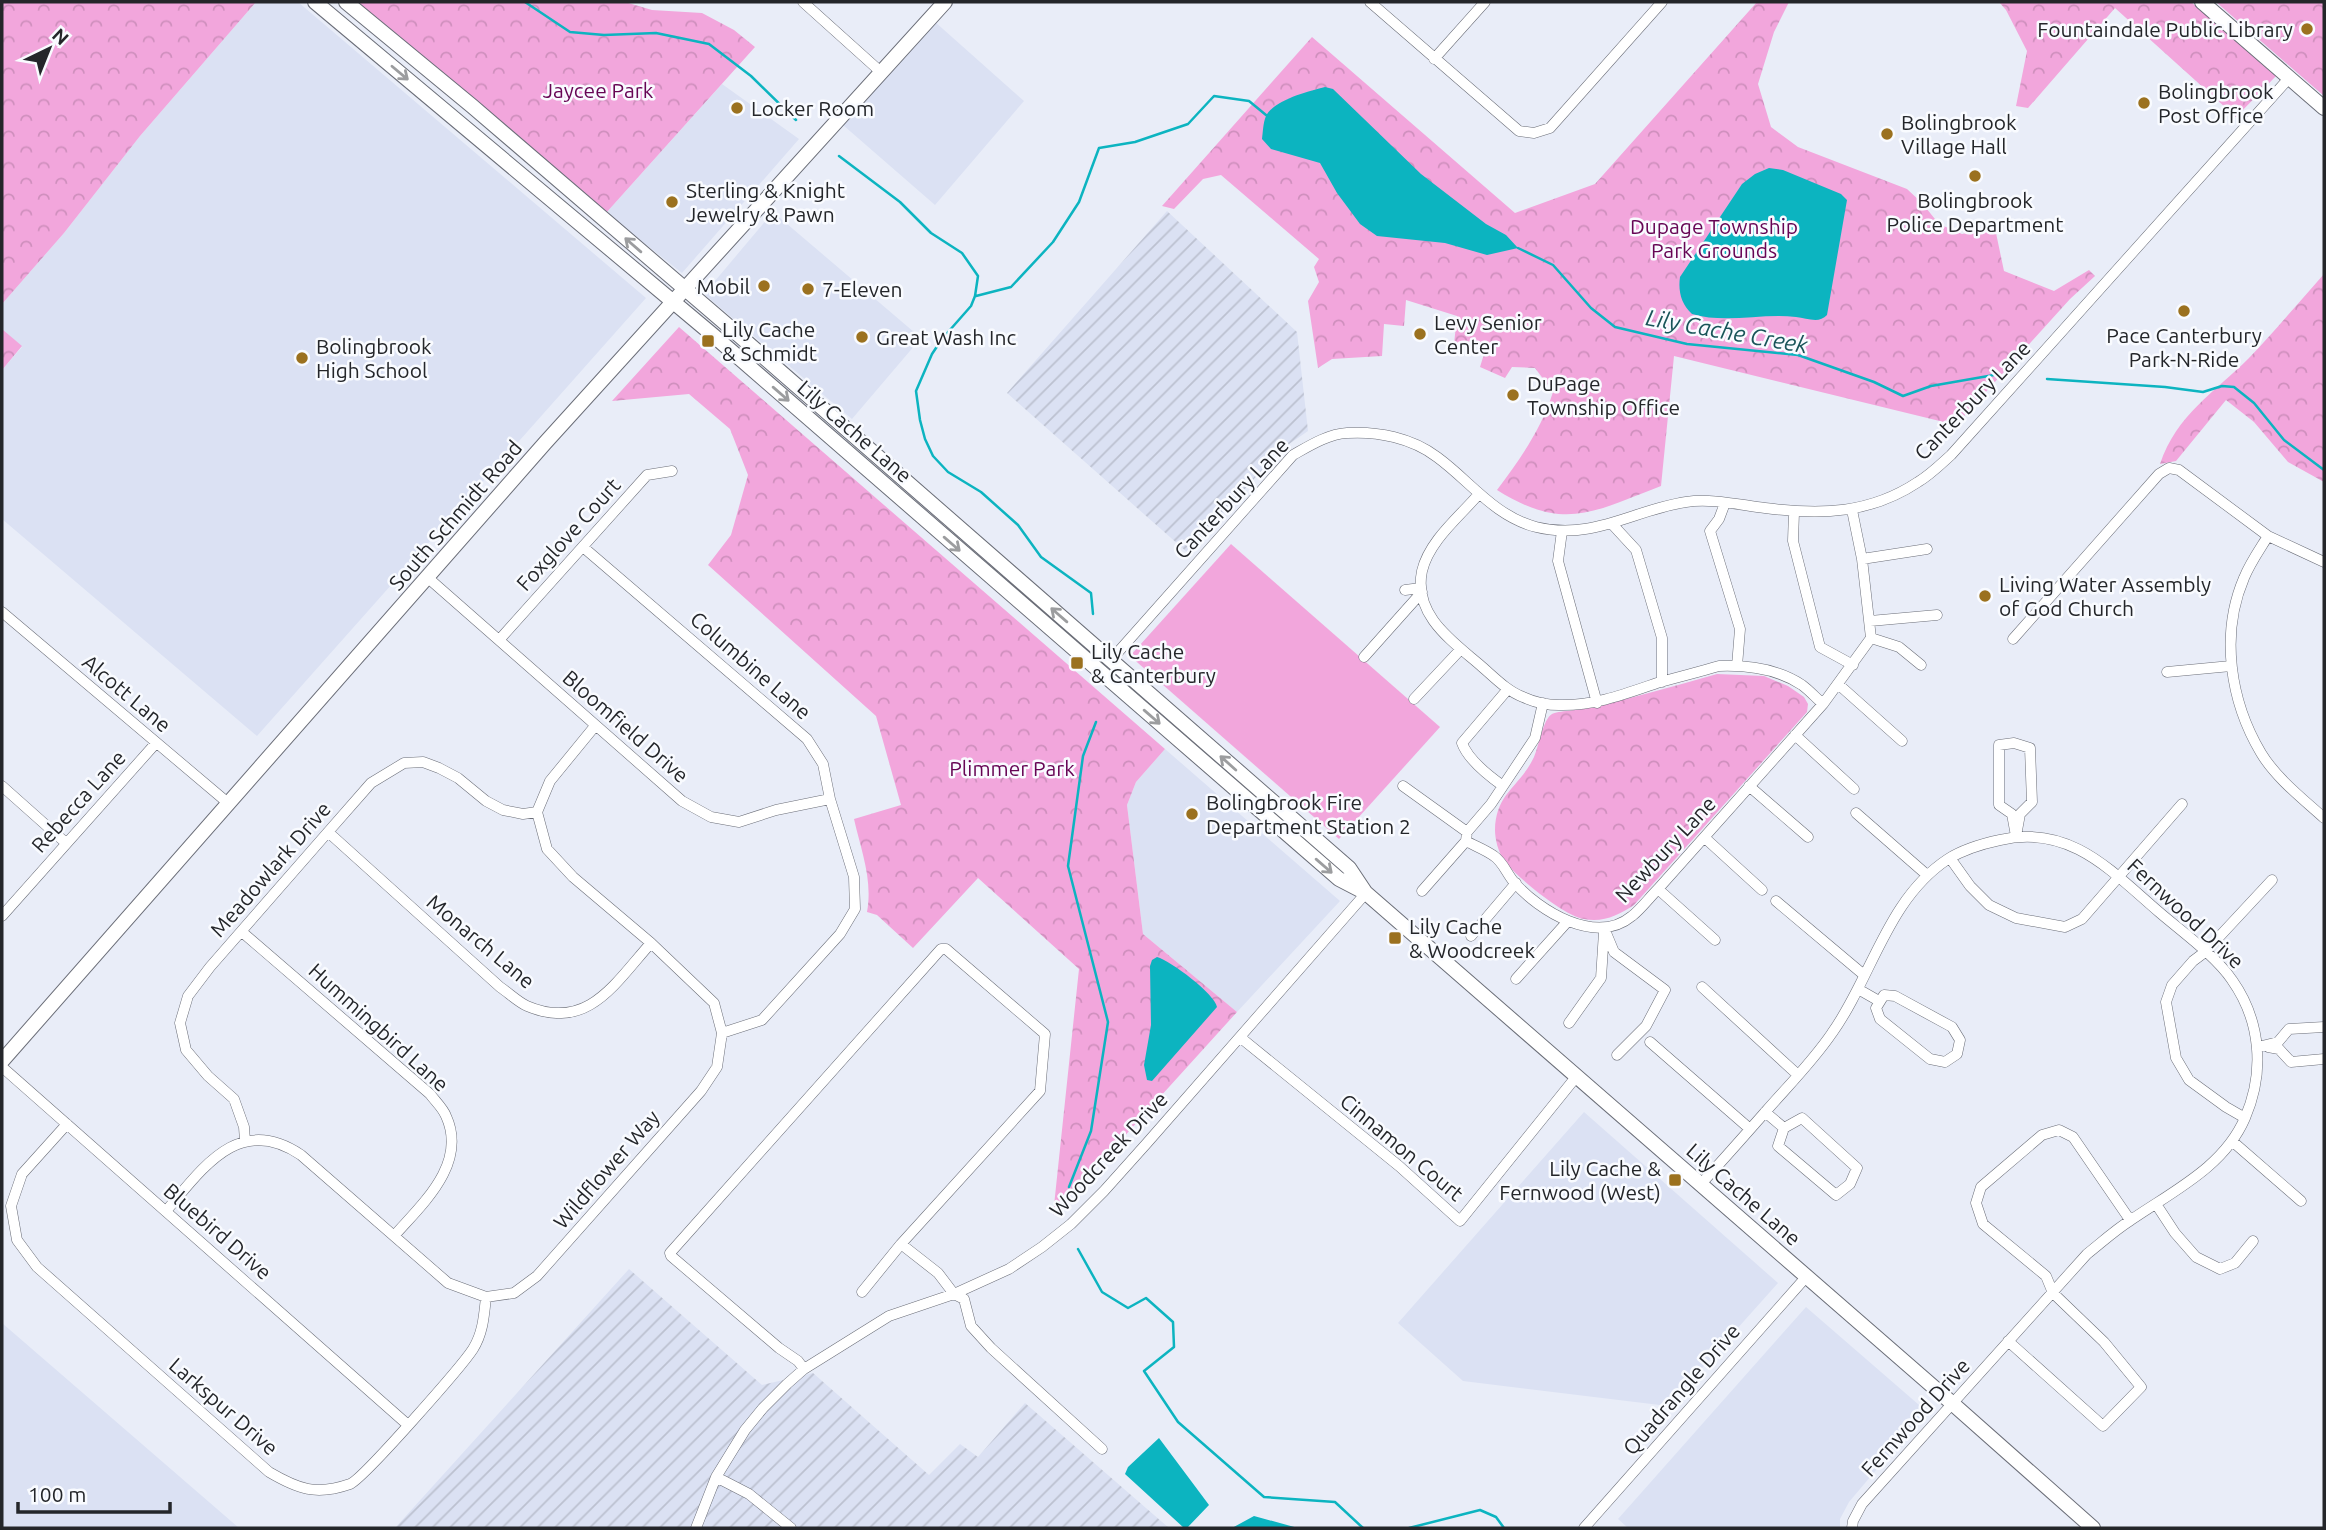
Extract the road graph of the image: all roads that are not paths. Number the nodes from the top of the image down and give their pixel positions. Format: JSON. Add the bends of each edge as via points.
{"nodes":[{"id":1,"x":315,"y":2,"type":"edge"},
{"id":2,"x":346,"y":2,"type":"edge"},
{"id":3,"x":945,"y":2,"type":"edge"},
{"id":4,"x":1370,"y":2,"type":"edge"},
{"id":5,"x":1485,"y":2,"type":"edge"},
{"id":6,"x":1661,"y":2,"type":"edge"},
{"id":7,"x":2202,"y":2,"type":"edge"},
{"id":8,"x":806,"y":3,"type":"edge"},
{"id":9,"x":1434,"y":59,"type":"junction"},
{"id":10,"x":882,"y":74,"type":"junction"},
{"id":11,"x":2290,"y":77,"type":"junction"},
{"id":12,"x":2324,"y":108,"type":"edge"},
{"id":13,"x":684,"y":289,"type":"junction"},
{"id":14,"x":673,"y":302,"type":"junction"},
{"id":15,"x":673,"y":471,"type":"dead end"},
{"id":16,"x":1478,"y":495,"type":"junction"},
{"id":17,"x":1725,"y":503,"type":"junction"},
{"id":18,"x":1852,"y":510,"type":"junction"},
{"id":19,"x":1794,"y":512,"type":"junction"},
{"id":20,"x":1612,"y":524,"type":"junction"},
{"id":21,"x":1562,"y":531,"type":"junction"},
{"id":22,"x":2268,"y":536,"type":"junction"},
{"id":23,"x":583,"y":547,"type":"junction"},
{"id":24,"x":1927,"y":549,"type":"dead end"},
{"id":25,"x":1862,"y":559,"type":"junction"},
{"id":26,"x":2324,"y":562,"type":"edge"},
{"id":27,"x":427,"y":578,"type":"junction"},
{"id":28,"x":1405,"y":590,"type":"dead end"},
{"id":29,"x":1422,"y":590,"type":"junction"},
{"id":30,"x":2,"y":612,"type":"edge"},
{"id":31,"x":1937,"y":615,"type":"dead end"},
{"id":32,"x":1870,"y":621,"type":"junction"},
{"id":33,"x":1871,"y":638,"type":"junction"},
{"id":34,"x":500,"y":639,"type":"junction"},
{"id":35,"x":2013,"y":639,"type":"dead end"},
{"id":36,"x":1461,"y":649,"type":"junction"},
{"id":37,"x":1364,"y":657,"type":"dead end"},
{"id":38,"x":1111,"y":660,"type":"junction"},
{"id":39,"x":1853,"y":665,"type":"junction"},
{"id":40,"x":1921,"y":665,"type":"dead end"},
{"id":41,"x":1737,"y":666,"type":"junction"},
{"id":42,"x":2231,"y":666,"type":"junction"},
{"id":43,"x":1101,"y":672,"type":"junction"},
{"id":44,"x":2166,"y":672,"type":"dead end"},
{"id":45,"x":1662,"y":682,"type":"junction"},
{"id":46,"x":1838,"y":684,"type":"junction"},
{"id":47,"x":1508,"y":689,"type":"junction"},
{"id":48,"x":1414,"y":699,"type":"dead end"},
{"id":49,"x":1543,"y":703,"type":"junction"},
{"id":50,"x":1597,"y":703,"type":"junction"},
{"id":51,"x":1823,"y":704,"type":"junction"},
{"id":52,"x":595,"y":726,"type":"junction"},
{"id":53,"x":1796,"y":736,"type":"junction"},
{"id":54,"x":1902,"y":741,"type":"dead end"},
{"id":55,"x":156,"y":743,"type":"junction"},
{"id":56,"x":2,"y":786,"type":"edge"},
{"id":57,"x":1403,"y":786,"type":"dead end"},
{"id":58,"x":1503,"y":786,"type":"junction"},
{"id":59,"x":1749,"y":786,"type":"junction"},
{"id":60,"x":1854,"y":789,"type":"dead end"},
{"id":61,"x":830,"y":799,"type":"junction"},
{"id":62,"x":228,"y":803,"type":"junction"},
{"id":63,"x":2182,"y":804,"type":"dead end"},
{"id":64,"x":537,"y":812,"type":"junction"},
{"id":65,"x":1856,"y":813,"type":"dead end"},
{"id":66,"x":2324,"y":818,"type":"edge"},
{"id":67,"x":328,"y":832,"type":"junction"},
{"id":68,"x":1466,"y":836,"type":"junction"},
{"id":69,"x":2016,"y":836,"type":"junction"},
{"id":70,"x":1808,"y":837,"type":"dead end"},
{"id":71,"x":1705,"y":838,"type":"junction"},
{"id":72,"x":66,"y":843,"type":"junction"},
{"id":73,"x":1950,"y":858,"type":"junction"},
{"id":74,"x":1927,"y":875,"type":"junction"},
{"id":75,"x":2118,"y":877,"type":"junction"},
{"id":76,"x":2273,"y":880,"type":"dead end"},
{"id":77,"x":1516,"y":884,"type":"junction"},
{"id":78,"x":1658,"y":889,"type":"junction"},
{"id":79,"x":1762,"y":890,"type":"dead end"},
{"id":80,"x":1422,"y":891,"type":"dead end"},
{"id":81,"x":1366,"y":893,"type":"junction"},
{"id":82,"x":1776,"y":901,"type":"dead end"},
{"id":83,"x":2,"y":916,"type":"edge"},
{"id":84,"x":1568,"y":921,"type":"junction"},
{"id":85,"x":1604,"y":928,"type":"junction"},
{"id":86,"x":242,"y":932,"type":"junction"},
{"id":87,"x":1471,"y":936,"type":"dead end"},
{"id":88,"x":1715,"y":940,"type":"dead end"},
{"id":89,"x":651,"y":943,"type":"junction"},
{"id":90,"x":2205,"y":952,"type":"junction"},
{"id":91,"x":1864,"y":975,"type":"junction"},
{"id":92,"x":1516,"y":979,"type":"dead end"},
{"id":93,"x":1702,"y":987,"type":"dead end"},
{"id":94,"x":1858,"y":989,"type":"junction"},
{"id":95,"x":1879,"y":1001,"type":"junction"},
{"id":96,"x":1569,"y":1023,"type":"dead end"},
{"id":97,"x":2324,"y":1027,"type":"edge"},
{"id":98,"x":722,"y":1033,"type":"junction"},
{"id":99,"x":1241,"y":1038,"type":"junction"},
{"id":100,"x":1650,"y":1042,"type":"dead end"},
{"id":101,"x":2258,"y":1046,"type":"junction"},
{"id":102,"x":1617,"y":1055,"type":"dead end"},
{"id":103,"x":2324,"y":1059,"type":"edge"},
{"id":104,"x":2,"y":1061,"type":"edge"},
{"id":105,"x":2,"y":1067,"type":"edge"},
{"id":106,"x":1798,"y":1075,"type":"junction"},
{"id":107,"x":1576,"y":1077,"type":"junction"},
{"id":108,"x":1765,"y":1112,"type":"junction"},
{"id":109,"x":2245,"y":1118,"type":"junction"},
{"id":110,"x":67,"y":1124,"type":"junction"},
{"id":111,"x":1784,"y":1128,"type":"junction"},
{"id":112,"x":1750,"y":1129,"type":"junction"},
{"id":113,"x":245,"y":1141,"type":"junction"},
{"id":114,"x":2232,"y":1141,"type":"junction"},
{"id":115,"x":1700,"y":1185,"type":"junction"},
{"id":116,"x":2301,"y":1201,"type":"dead end"},
{"id":117,"x":2156,"y":1204,"type":"junction"},
{"id":118,"x":166,"y":1211,"type":"junction"},
{"id":119,"x":2130,"y":1220,"type":"junction"},
{"id":120,"x":394,"y":1236,"type":"junction"},
{"id":121,"x":2253,"y":1241,"type":"dead end"},
{"id":122,"x":901,"y":1244,"type":"junction"},
{"id":123,"x":1807,"y":1276,"type":"junction"},
{"id":124,"x":862,"y":1292,"type":"dead end"},
{"id":125,"x":2053,"y":1293,"type":"junction"},
{"id":126,"x":954,"y":1294,"type":"junction"},
{"id":127,"x":486,"y":1297,"type":"junction"},
{"id":128,"x":2008,"y":1341,"type":"junction"},
{"id":129,"x":804,"y":1369,"type":"junction"},
{"id":130,"x":1953,"y":1404,"type":"junction"},
{"id":131,"x":408,"y":1425,"type":"junction"},
{"id":132,"x":1102,"y":1449,"type":"dead end"},
{"id":133,"x":716,"y":1477,"type":"junction"},
{"id":134,"x":696,"y":1528,"type":"edge"},
{"id":135,"x":792,"y":1528,"type":"edge"},
{"id":136,"x":1584,"y":1528,"type":"edge"},
{"id":137,"x":1852,"y":1528,"type":"edge"},
{"id":138,"x":2093,"y":1528,"type":"edge"}],
"edges":[{"from":1,"to":14,"type":"street","name":"Lily Cache Lane","one_way":true},
{"from":13,"to":2,"type":"street","name":"Lily Cache Lane","one_way":true},
{"from":3,"to":10,"type":"street","name":"South Schmidt Road"},
{"from":4,"to":9,"type":"street"},
{"from":5,"to":9,"type":"street"},
{"from":6,"to":9,"type":"street","via":[[1550,128],[1534,133],[1520,131]]},
{"from":7,"to":11,"type":"street"},
{"from":8,"to":10,"type":"street"},
{"from":10,"to":13,"type":"street","name":"South Schmidt Road"},
{"from":11,"to":12,"type":"street"},
{"from":11,"to":18,"type":"street","name":"Canterbury Lane","via":[[1951,455],[1919,482]]},
{"from":13,"to":14,"type":"street","name":"South Schmidt Road"},
{"from":38,"to":13,"type":"street","name":"Lily Cache Lane","one_way":true},
{"from":14,"to":27,"type":"street","name":"South Schmidt Road"},
{"from":14,"to":43,"type":"street","name":"Lily Cache Lane","one_way":true},
{"from":15,"to":23,"type":"street","name":"Foxglove Court","via":[[647,475]]},
{"from":16,"to":21,"type":"street","name":"Canterbury Lane","via":[[1534,527]]},
{"from":16,"to":29,"type":"street","via":[[1434,544],[1423,570]]},
{"from":16,"to":38,"type":"street","name":"Canterbury Lane","via":[[1437,456],[1404,439],[1345,433],[1312,444],[1293,455]]},
{"from":17,"to":19,"type":"street","name":"Canterbury Lane"},
{"from":17,"to":20,"type":"street","name":"Canterbury Lane","via":[[1687,502]]},
{"from":17,"to":41,"type":"street","via":[[1710,531],[1740,629]]},
{"from":18,"to":19,"type":"street","name":"Canterbury Lane"},
{"from":18,"to":25,"type":"street"},
{"from":19,"to":39,"type":"street","via":[[1793,541],[1821,648]]},
{"from":20,"to":21,"type":"street","name":"Canterbury Lane"},
{"from":20,"to":45,"type":"street","via":[[1636,550],[1661,638]]},
{"from":21,"to":50,"type":"street","via":[[1558,561]]},
{"from":22,"to":26,"type":"street"},
{"from":22,"to":35,"type":"street","via":[[2179,470],[2169,468]]},
{"from":22,"to":42,"type":"street","via":[[2244,578],[2234,615]]},
{"from":23,"to":34,"type":"street","name":"Foxglove Court"},
{"from":23,"to":61,"type":"street","name":"Columbine Lane","via":[[807,739],[823,764]]},
{"from":24,"to":25,"type":"street"},
{"from":25,"to":32,"type":"street"},
{"from":27,"to":34,"type":"street","name":"Bloomfield Drive"},
{"from":27,"to":62,"type":"street","name":"South Schmidt Road"},
{"from":28,"to":29,"type":"street"},
{"from":29,"to":36,"type":"street","via":[[1436,625]]},
{"from":29,"to":37,"type":"street"},
{"from":30,"to":55,"type":"street","name":"Alcott Lane"},
{"from":31,"to":32,"type":"street"},
{"from":32,"to":33,"type":"street"},
{"from":33,"to":39,"type":"street","name":"Newbury Lane"},
{"from":33,"to":40,"type":"street","via":[[1899,648]]},
{"from":34,"to":52,"type":"street","name":"Bloomfield Drive"},
{"from":36,"to":47,"type":"street"},
{"from":36,"to":48,"type":"street"},
{"from":38,"to":43,"type":"street"},
{"from":81,"to":38,"type":"street","name":"Lily Cache Lane","one_way":true,"via":[[1349,867]]},
{"from":39,"to":46,"type":"street","name":"Newbury Lane"},
{"from":41,"to":45,"type":"street","via":[[1719,666]]},
{"from":41,"to":51,"type":"street","via":[[1771,671],[1801,684]]},
{"from":42,"to":44,"type":"street"},
{"from":42,"to":66,"type":"street","via":[[2240,706],[2261,754]]},
{"from":43,"to":81,"type":"street","name":"Lily Cache Lane","one_way":true,"via":[[1339,879]]},
{"from":45,"to":50,"type":"street"},
{"from":46,"to":51,"type":"street","name":"Newbury Lane"},
{"from":46,"to":54,"type":"street"},
{"from":47,"to":49,"type":"street"},
{"from":47,"to":58,"type":"street","via":[[1462,743]]},
{"from":49,"to":50,"type":"street"},
{"from":49,"to":58,"type":"street","via":[[1535,738]]},
{"from":51,"to":53,"type":"street","name":"Newbury Lane"},
{"from":52,"to":61,"type":"street","name":"Bloomfield Drive","via":[[682,801],[711,817],[739,822]]},
{"from":52,"to":64,"type":"street","via":[[550,781]]},
{"from":53,"to":59,"type":"street","name":"Newbury Lane"},
{"from":53,"to":60,"type":"street"},
{"from":55,"to":62,"type":"street","name":"Alcott Lane"},
{"from":55,"to":72,"type":"street","name":"Rebecca Lane"},
{"from":56,"to":72,"type":"street"},
{"from":57,"to":68,"type":"street"},
{"from":58,"to":68,"type":"street"},
{"from":59,"to":70,"type":"street"},
{"from":59,"to":71,"type":"street","name":"Newbury Lane"},
{"from":61,"to":98,"type":"street","name":"Columbine Lane","via":[[855,877],[855,909],[840,934],[762,1020]]},
{"from":62,"to":104,"type":"street","name":"South Schmidt Road"},
{"from":63,"to":75,"type":"street"},
{"from":64,"to":67,"type":"street","name":"Meadowlark Drive","via":[[503,810],[439,768],[423,762],[404,763],[371,783]]},
{"from":64,"to":89,"type":"street","name":"Wildflower Way","via":[[547,849]]},
{"from":65,"to":74,"type":"street"},
{"from":67,"to":86,"type":"street","name":"Meadowlark Drive"},
{"from":67,"to":89,"type":"street","name":"Monarch Lane","via":[[500,987],[525,1005],[554,1015],[574,1013],[596,1003]]},
{"from":68,"to":77,"type":"street","via":[[1496,857]]},
{"from":68,"to":80,"type":"street"},
{"from":69,"to":69,"type":"street","via":[[2012,814],[1998,805],[1999,745],[2014,743],[2030,748],[2032,802],[2020,814]]},
{"from":69,"to":73,"type":"street","name":"Fernwood Drive"},
{"from":69,"to":75,"type":"street","name":"Fernwood Drive","via":[[2067,843],[2091,854]]},
{"from":71,"to":78,"type":"street","name":"Newbury Lane"},
{"from":71,"to":79,"type":"street"},
{"from":72,"to":83,"type":"street","name":"Rebecca Lane"},
{"from":73,"to":74,"type":"street","name":"Fernwood Drive"},
{"from":73,"to":75,"type":"street","via":[[1989,905],[2016,918],[2065,927],[2082,919]]},
{"from":74,"to":91,"type":"street","name":"Fernwood Drive","via":[[1905,899]]},
{"from":75,"to":90,"type":"street","name":"Fernwood Drive"},
{"from":76,"to":90,"type":"street"},
{"from":77,"to":84,"type":"street"},
{"from":77,"to":87,"type":"street"},
{"from":78,"to":85,"type":"street","name":"Newbury Lane","via":[[1630,918]]},
{"from":78,"to":88,"type":"street"},
{"from":81,"to":99,"type":"street","name":"Woodcreek Drive"},
{"from":81,"to":107,"type":"street","name":"Lily Cache Lane"},
{"from":82,"to":91,"type":"street"},
{"from":84,"to":85,"type":"street"},
{"from":84,"to":92,"type":"street"},
{"from":85,"to":96,"type":"street","via":[[1601,978]]},
{"from":85,"to":102,"type":"street","via":[[1614,952],[1665,989],[1646,1026]]},
{"from":86,"to":113,"type":"street","name":"Meadowlark Drive","via":[[188,996],[180,1023],[186,1049],[234,1099]]},
{"from":86,"to":120,"type":"street","name":"Hummingbird Lane","via":[[430,1094],[446,1115],[453,1139],[449,1164],[435,1191]]},
{"from":89,"to":98,"type":"street","name":"Wildflower Way","via":[[713,1003]]},
{"from":90,"to":101,"type":"street","name":"Fernwood Drive","via":[[2232,979],[2252,1017]]},
{"from":90,"to":109,"type":"street","via":[[2172,985],[2166,1002],[2176,1058],[2189,1080]]},
{"from":91,"to":94,"type":"street","name":"Fernwood Drive"},
{"from":93,"to":106,"type":"street"},
{"from":94,"to":95,"type":"street"},
{"from":94,"to":106,"type":"street","name":"Fernwood Drive","via":[[1833,1033]]},
{"from":95,"to":95,"type":"street","via":[[1880,1019],[1930,1059],[1945,1062],[1957,1054],[1960,1040],[1952,1027],[1895,996],[1884,995]]},
{"from":97,"to":101,"type":"street","via":[[2289,1029],[2278,1042]]},
{"from":98,"to":127,"type":"street","name":"Wildflower Way","via":[[717,1068],[701,1091],[537,1276],[514,1293]]},
{"from":99,"to":107,"type":"street","name":"Cinnamon Court","via":[[1460,1221]]},
{"from":99,"to":126,"type":"street","name":"Woodcreek Drive","via":[[1071,1224],[1009,1269]]},
{"from":100,"to":112,"type":"street"},
{"from":101,"to":103,"type":"street","via":[[2279,1049],[2291,1062]]},
{"from":101,"to":109,"type":"street","name":"Fernwood Drive","via":[[2255,1088]]},
{"from":105,"to":110,"type":"street","name":"Bluebird Drive"},
{"from":106,"to":108,"type":"street","name":"Fernwood Drive"},
{"from":107,"to":115,"type":"street","name":"Lily Cache Lane"},
{"from":108,"to":111,"type":"street"},
{"from":108,"to":112,"type":"street","name":"Fernwood Drive"},
{"from":109,"to":114,"type":"street","name":"Fernwood Drive"},
{"from":110,"to":118,"type":"street","name":"Bluebird Drive"},
{"from":110,"to":131,"type":"street","name":"Larkspur Drive","via":[[22,1174],[10,1206],[18,1240],[37,1267],[269,1472],[294,1487],[317,1491],[353,1483]]},
{"from":111,"to":111,"type":"street","via":[[1801,1118],[1857,1168],[1850,1184],[1836,1195],[1778,1146]]},
{"from":112,"to":115,"type":"street","name":"Fernwood Drive"},
{"from":113,"to":118,"type":"street","via":[[211,1160]]},
{"from":113,"to":120,"type":"street","via":[[274,1142],[294,1150]]},
{"from":114,"to":116,"type":"street"},
{"from":114,"to":117,"type":"street","name":"Fernwood Drive","via":[[2211,1164]]},
{"from":115,"to":123,"type":"street","name":"Lily Cache Lane"},
{"from":117,"to":119,"type":"street","name":"Fernwood Drive"},
{"from":117,"to":121,"type":"street","via":[[2196,1257],[2220,1269],[2235,1263]]},
{"from":118,"to":131,"type":"street","name":"Bluebird Drive"},
{"from":119,"to":125,"type":"street","name":"Fernwood Drive","via":[[2087,1254]]},
{"from":119,"to":125,"type":"street","via":[[2073,1137],[2059,1130],[2042,1135],[1981,1187],[1976,1203],[1983,1224],[2046,1276]]},
{"from":120,"to":127,"type":"street","via":[[448,1283]]},
{"from":122,"to":124,"type":"street"},
{"from":122,"to":126,"type":"street","via":[[938,1273]]},
{"from":122,"to":129,"type":"street","via":[[1040,1091],[1045,1034],[943,948],[670,1252]]},
{"from":123,"to":130,"type":"street","name":"Lily Cache Lane"},
{"from":123,"to":136,"type":"street","name":"Quadrangle Drive"},
{"from":125,"to":128,"type":"street","name":"Fernwood Drive"},
{"from":125,"to":128,"type":"street","via":[[2104,1342],[2141,1387],[2104,1426]]},
{"from":126,"to":129,"type":"street","name":"Woodcreek Drive","via":[[889,1316]]},
{"from":126,"to":132,"type":"street","via":[[964,1299],[971,1325],[991,1348]]},
{"from":127,"to":131,"type":"street","name":"Larkspur Drive","via":[[483,1328],[473,1348]]},
{"from":128,"to":130,"type":"street","name":"Fernwood Drive"},
{"from":129,"to":133,"type":"street","name":"Woodcreek Drive","via":[[757,1415]]},
{"from":130,"to":137,"type":"street","name":"Fernwood Drive","via":[[1862,1504]]},
{"from":130,"to":138,"type":"street","name":"Lily Cache Lane"},
{"from":133,"to":134,"type":"street","name":"Woodcreek Drive"},
{"from":133,"to":135,"type":"street","via":[[749,1494]]}]}
